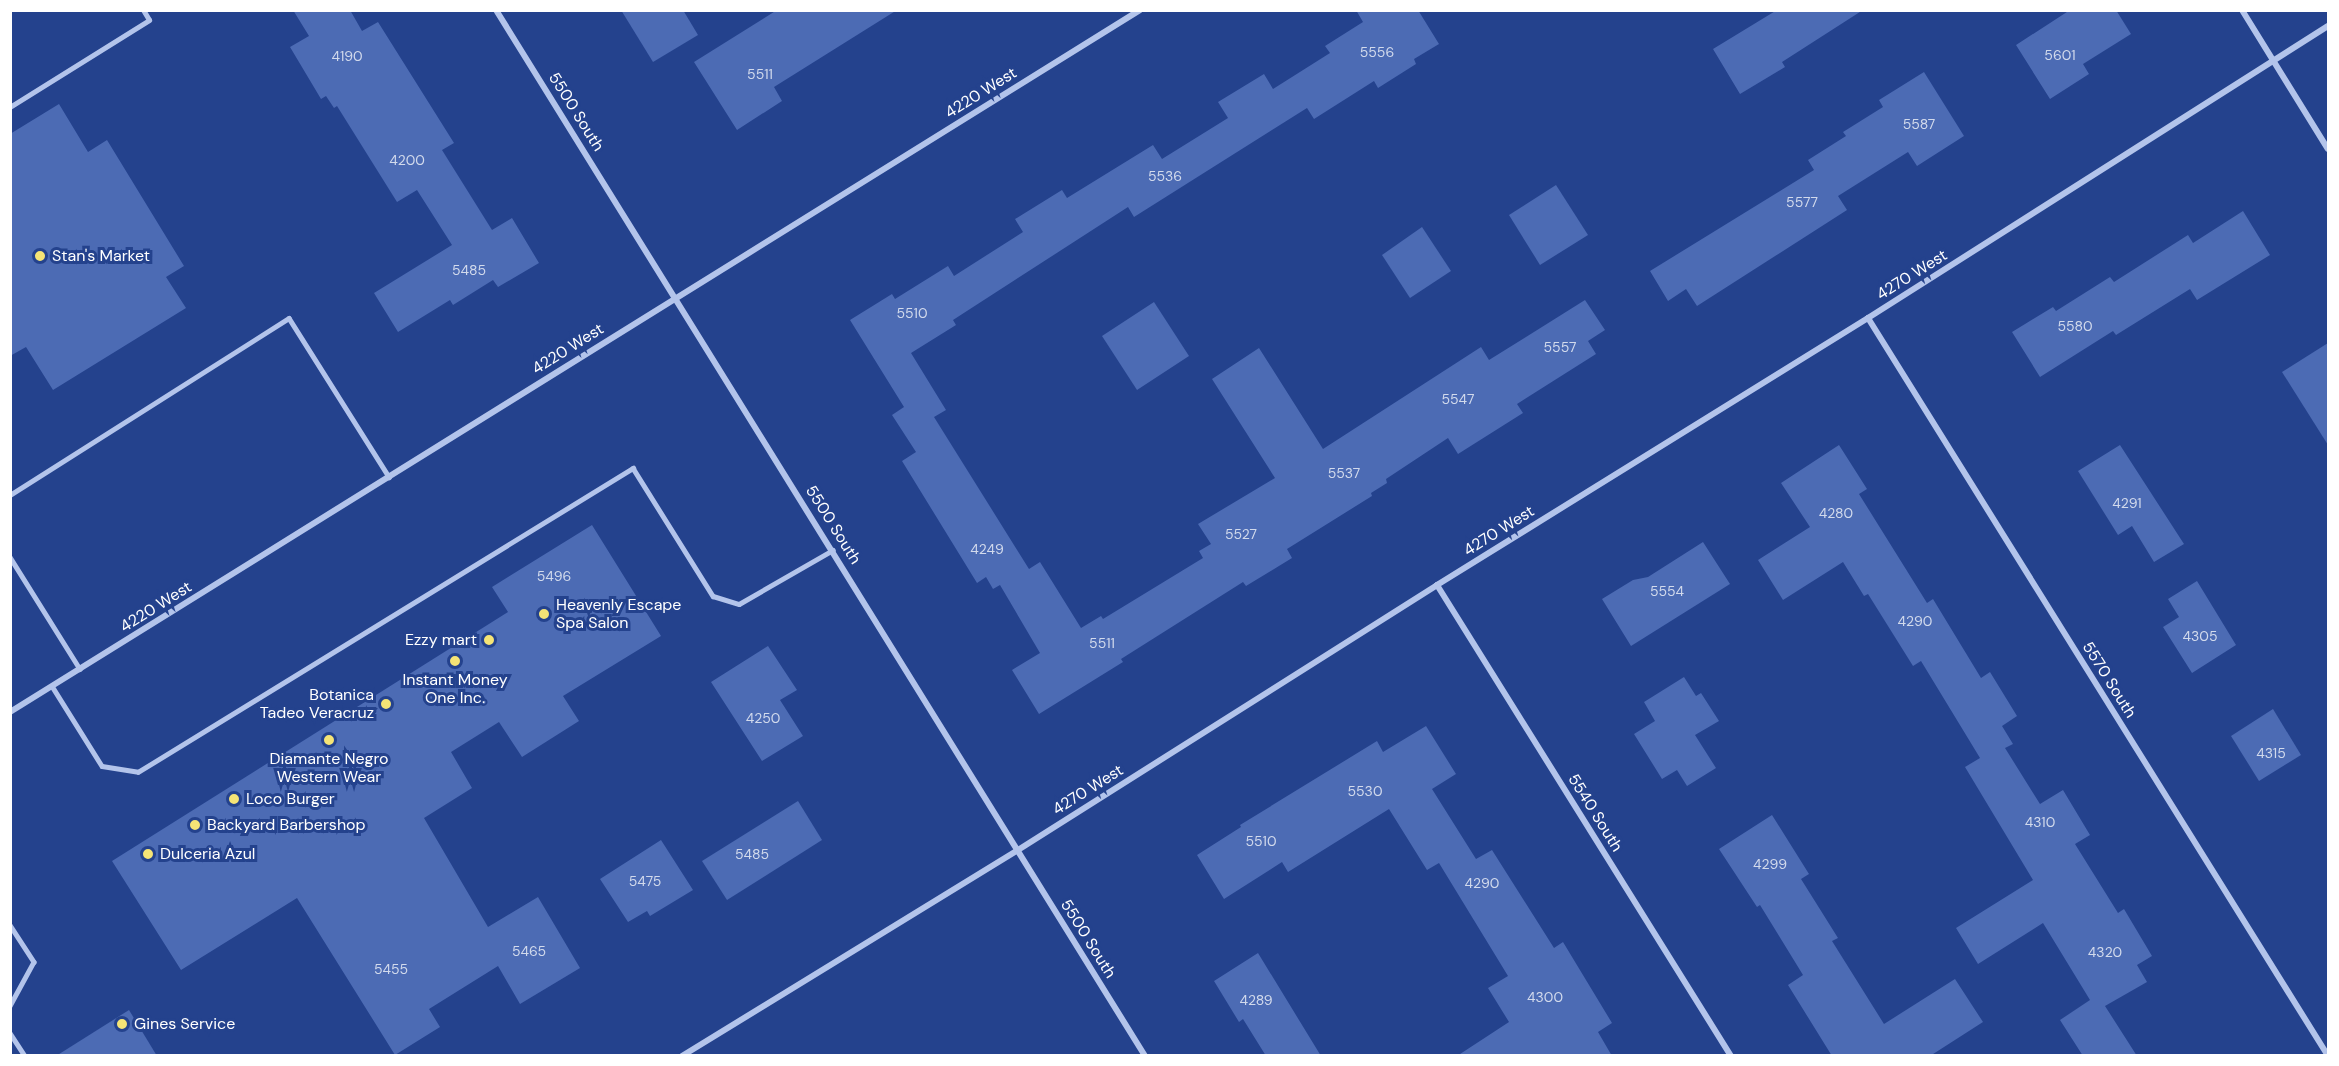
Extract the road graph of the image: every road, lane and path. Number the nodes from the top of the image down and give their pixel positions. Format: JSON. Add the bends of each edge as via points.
{"nodes":[{"id":1,"x":143,"y":10,"type":"edge"},
{"id":2,"x":496,"y":10,"type":"edge"},
{"id":3,"x":1140,"y":10,"type":"edge"},
{"id":4,"x":2242,"y":10,"type":"edge"},
{"id":5,"x":2328,"y":26,"type":"edge"},
{"id":6,"x":2274,"y":61,"type":"junction"},
{"id":7,"x":10,"y":107,"type":"edge"},
{"id":8,"x":2328,"y":149,"type":"edge"},
{"id":9,"x":676,"y":298,"type":"junction"},
{"id":10,"x":1868,"y":318,"type":"junction"},
{"id":11,"x":389,"y":477,"type":"junction"},
{"id":12,"x":10,"y":495,"type":"edge"},
{"id":13,"x":833,"y":550,"type":"junction"},
{"id":14,"x":10,"y":557,"type":"edge"},
{"id":15,"x":1437,"y":585,"type":"junction"},
{"id":16,"x":80,"y":669,"type":"junction"},
{"id":17,"x":52,"y":686,"type":"junction"},
{"id":18,"x":10,"y":712,"type":"edge"},
{"id":19,"x":1018,"y":850,"type":"junction"},
{"id":20,"x":10,"y":925,"type":"edge"},
{"id":21,"x":10,"y":1006,"type":"edge"},
{"id":22,"x":10,"y":1032,"type":"edge"},
{"id":23,"x":25,"y":1056,"type":"edge"},
{"id":24,"x":682,"y":1056,"type":"edge"},
{"id":25,"x":1145,"y":1056,"type":"edge"},
{"id":26,"x":1731,"y":1056,"type":"edge"},
{"id":27,"x":2328,"y":1056,"type":"edge"}],
"edges":[{"from":1,"to":7,"type":"lane","via":[[149,20]]},
{"from":2,"to":9,"type":"street","name":"5500 South"},
{"from":3,"to":9,"type":"street","name":"4220 West"},
{"from":4,"to":6,"type":"street"},
{"from":5,"to":6,"type":"street","name":"4270 West"},
{"from":6,"to":8,"type":"street"},
{"from":6,"to":10,"type":"street","name":"4270 West"},
{"from":9,"to":11,"type":"street","name":"4220 West"},
{"from":9,"to":13,"type":"street","name":"5500 South"},
{"from":10,"to":15,"type":"street","name":"4270 West"},
{"from":10,"to":27,"type":"street","name":"5570 South"},
{"from":11,"to":12,"type":"lane","via":[[289,318]]},
{"from":11,"to":16,"type":"street","name":"4220 West"},
{"from":13,"to":17,"type":"lane","via":[[739,604],[712,596],[633,468],[138,772],[102,766]]},
{"from":13,"to":19,"type":"street","name":"5500 South"},
{"from":14,"to":16,"type":"lane"},
{"from":15,"to":19,"type":"street","name":"4270 West"},
{"from":15,"to":26,"type":"street","name":"5540 South"},
{"from":16,"to":17,"type":"street","name":"4220 West"},
{"from":17,"to":18,"type":"street","name":"4220 West"},
{"from":19,"to":24,"type":"street","name":"4270 West"},
{"from":19,"to":25,"type":"street","name":"5500 South"},
{"from":20,"to":21,"type":"lane","via":[[34,962]]},
{"from":22,"to":23,"type":"lane"}]}
